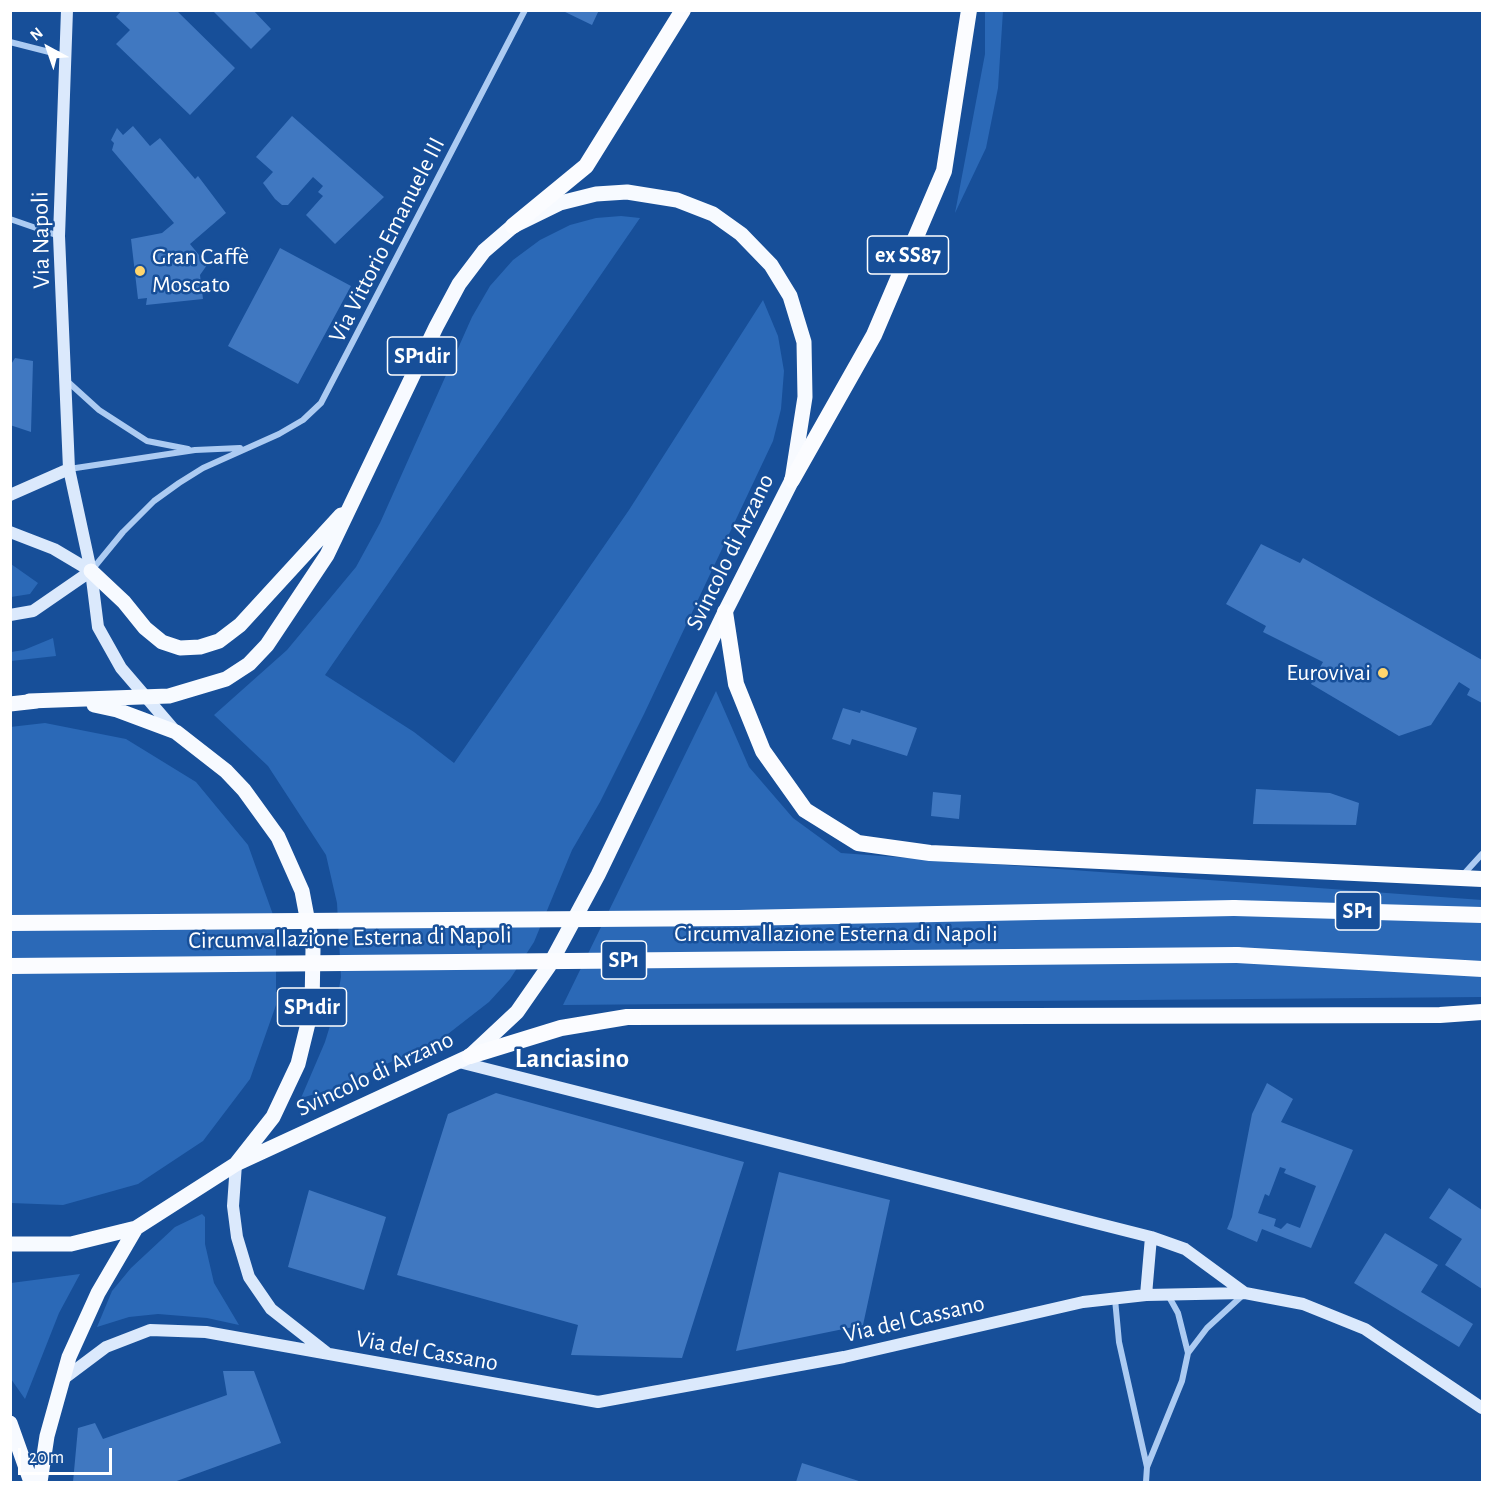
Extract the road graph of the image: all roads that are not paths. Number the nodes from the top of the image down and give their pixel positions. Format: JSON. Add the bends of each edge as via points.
{"nodes":[{"id":1,"x":67,"y":10,"type":"edge"},
{"id":2,"x":525,"y":10,"type":"edge"},
{"id":3,"x":683,"y":10,"type":"edge"},
{"id":4,"x":969,"y":10,"type":"edge"},
{"id":5,"x":10,"y":42,"type":"edge"},
{"id":6,"x":66,"y":56,"type":"junction"},
{"id":7,"x":10,"y":219,"type":"edge"},
{"id":8,"x":513,"y":226,"type":"junction"},
{"id":9,"x":59,"y":236,"type":"junction"},
{"id":10,"x":67,"y":381,"type":"junction"},
{"id":11,"x":243,"y":448,"type":"junction"},
{"id":12,"x":195,"y":450,"type":"junction"},
{"id":13,"x":69,"y":469,"type":"junction"},
{"id":14,"x":792,"y":480,"type":"junction"},
{"id":15,"x":10,"y":495,"type":"edge"},
{"id":16,"x":353,"y":502,"type":"junction"},
{"id":17,"x":10,"y":532,"type":"edge"},
{"id":18,"x":91,"y":571,"type":"junction"},
{"id":19,"x":725,"y":612,"type":"junction"},
{"id":20,"x":10,"y":615,"type":"edge"},
{"id":21,"x":147,"y":697,"type":"junction"},
{"id":22,"x":29,"y":701,"type":"junction"},
{"id":23,"x":10,"y":704,"type":"edge"},
{"id":24,"x":176,"y":732,"type":"junction"},
{"id":25,"x":1482,"y":854,"type":"edge"},
{"id":26,"x":1459,"y":878,"type":"junction"},
{"id":27,"x":1482,"y":879,"type":"edge"},
{"id":28,"x":1482,"y":915,"type":"edge"},
{"id":29,"x":10,"y":922,"type":"edge"},
{"id":30,"x":10,"y":966,"type":"edge"},
{"id":31,"x":1482,"y":969,"type":"edge"},
{"id":32,"x":1482,"y":1012,"type":"edge"},
{"id":33,"x":464,"y":1059,"type":"junction"},
{"id":34,"x":236,"y":1164,"type":"junction"},
{"id":35,"x":136,"y":1228,"type":"junction"},
{"id":36,"x":1150,"y":1237,"type":"junction"},
{"id":37,"x":10,"y":1244,"type":"edge"},
{"id":38,"x":1245,"y":1293,"type":"junction"},
{"id":39,"x":1146,"y":1295,"type":"junction"},
{"id":40,"x":1168,"y":1295,"type":"junction"},
{"id":41,"x":1115,"y":1298,"type":"junction"},
{"id":42,"x":1188,"y":1353,"type":"junction"},
{"id":43,"x":330,"y":1356,"type":"junction"},
{"id":44,"x":62,"y":1380,"type":"junction"},
{"id":45,"x":1482,"y":1408,"type":"edge"},
{"id":46,"x":10,"y":1423,"type":"edge"},
{"id":47,"x":1147,"y":1467,"type":"junction"},
{"id":48,"x":31,"y":1482,"type":"edge"},
{"id":49,"x":40,"y":1482,"type":"edge"},
{"id":50,"x":1146,"y":1482,"type":"edge"}],
"edges":[{"from":1,"to":6,"type":"main road","name":"Via Napoli"},
{"from":2,"to":11,"type":"street","name":"Via Vittorio Emanuele III","via":[[321,403],[279,434]]},
{"from":3,"to":8,"type":"highway","via":[[586,166]]},
{"from":4,"to":14,"type":"highway","number":"ex SS87","via":[[944,171],[874,335]]},
{"from":5,"to":6,"type":"street"},
{"from":6,"to":9,"type":"main road","name":"Via Napoli"},
{"from":7,"to":9,"type":"street"},
{"from":8,"to":14,"type":"main road","name":"Svincolo di Arzano","number":"SP1dir","via":[[561,203],[596,194],[627,192],[677,200],[713,214],[741,234],[771,265],[790,296],[804,342],[806,397]]},
{"from":8,"to":16,"type":"main road","name":"Svincolo di Arzano","number":"SP1dir","via":[[484,251],[459,284]]},
{"from":9,"to":10,"type":"main road","name":"Via Napoli"},
{"from":10,"to":12,"type":"street","via":[[99,411],[147,441]]},
{"from":10,"to":13,"type":"main road","name":"Via Napoli"},
{"from":11,"to":12,"type":"street","name":"Via Vittorio Emanuele III"},
{"from":11,"to":18,"type":"street","name":"Via Vittorio Emanuele III","via":[[202,468],[154,501]]},
{"from":12,"to":13,"type":"street","name":"Via Vittorio Emanuele III"},
{"from":13,"to":15,"type":"main road"},
{"from":13,"to":18,"type":"main road","name":"Via Napoli"},
{"from":14,"to":19,"type":"main road","name":"Svincolo di Arzano","number":"SP1dir"},
{"from":16,"to":18,"type":"main road","via":[[240,625],[219,641],[200,647],[180,648],[162,642]]},
{"from":16,"to":21,"type":"main road","name":"Svincolo di Arzano","number":"SP1dir","via":[[327,555],[267,645],[249,664],[226,679],[169,696]]},
{"from":17,"to":18,"type":"main road","via":[[45,544]]},
{"from":18,"to":20,"type":"main road","via":[[33,611]]},
{"from":18,"to":21,"type":"main road","via":[[98,627],[121,668]]},
{"from":19,"to":26,"type":"highway","via":[[736,684],[763,751],[806,810],[858,843],[930,853]]},
{"from":19,"to":33,"type":"main road","name":"Svincolo di Arzano","number":"SP1dir","via":[[598,875],[549,966],[517,1012]]},
{"from":21,"to":22,"type":"main road","name":"Svincolo di Arzano","number":"SP1dir"},
{"from":21,"to":24,"type":"main road"},
{"from":22,"to":23,"type":"main road","number":"SP1dir"},
{"from":22,"to":24,"type":"main road","number":"SP1dir","via":[[81,702]]},
{"from":24,"to":34,"type":"main road","number":"SP1dir","via":[[226,771],[278,837],[302,891],[313,949],[312,1007],[298,1064],[273,1117]]},
{"from":25,"to":26,"type":"street"},
{"from":26,"to":27,"type":"highway"},
{"from":28,"to":29,"type":"highway","name":"Circumvallazione Esterna di Napoli","number":"SP1","bridge":true,"via":[[1234,908],[740,918]]},
{"from":30,"to":31,"type":"highway","name":"Circumvallazione Esterna di Napoli","number":"SP1","bridge":true,"via":[[1238,955]]},
{"from":32,"to":33,"type":"highway","via":[[627,1017],[561,1028]]},
{"from":33,"to":34,"type":"main road","name":"Svincolo di Arzano","number":"SP1dir"},
{"from":33,"to":36,"type":"main road"},
{"from":34,"to":35,"type":"main road","number":"SP1dir"},
{"from":34,"to":43,"type":"main road","name":"Via del Cassano","via":[[233,1206],[237,1237],[249,1276],[271,1309]]},
{"from":35,"to":37,"type":"main road","number":"SP1dir","via":[[71,1244]]},
{"from":35,"to":44,"type":"main road","via":[[98,1293]]},
{"from":36,"to":38,"type":"main road","via":[[1185,1249]]},
{"from":36,"to":39,"type":"main road"},
{"from":38,"to":40,"type":"main road","name":"Via del Cassano"},
{"from":38,"to":42,"type":"street","via":[[1207,1328]]},
{"from":38,"to":45,"type":"main road","name":"Via del Cassano","via":[[1303,1304],[1365,1329]]},
{"from":39,"to":40,"type":"main road","name":"Via del Cassano"},
{"from":39,"to":41,"type":"main road","name":"Via del Cassano"},
{"from":40,"to":42,"type":"street","via":[[1178,1313]]},
{"from":41,"to":43,"type":"main road","name":"Via del Cassano","via":[[844,1357],[598,1402]]},
{"from":41,"to":47,"type":"street","via":[[1119,1342]]},
{"from":42,"to":47,"type":"street","via":[[1182,1380]]},
{"from":43,"to":44,"type":"main road","name":"Via del Cassano","via":[[206,1332],[150,1330],[106,1347]]},
{"from":44,"to":49,"type":"main road"},
{"from":46,"to":48,"type":"main road"},
{"from":47,"to":50,"type":"street"}]}
